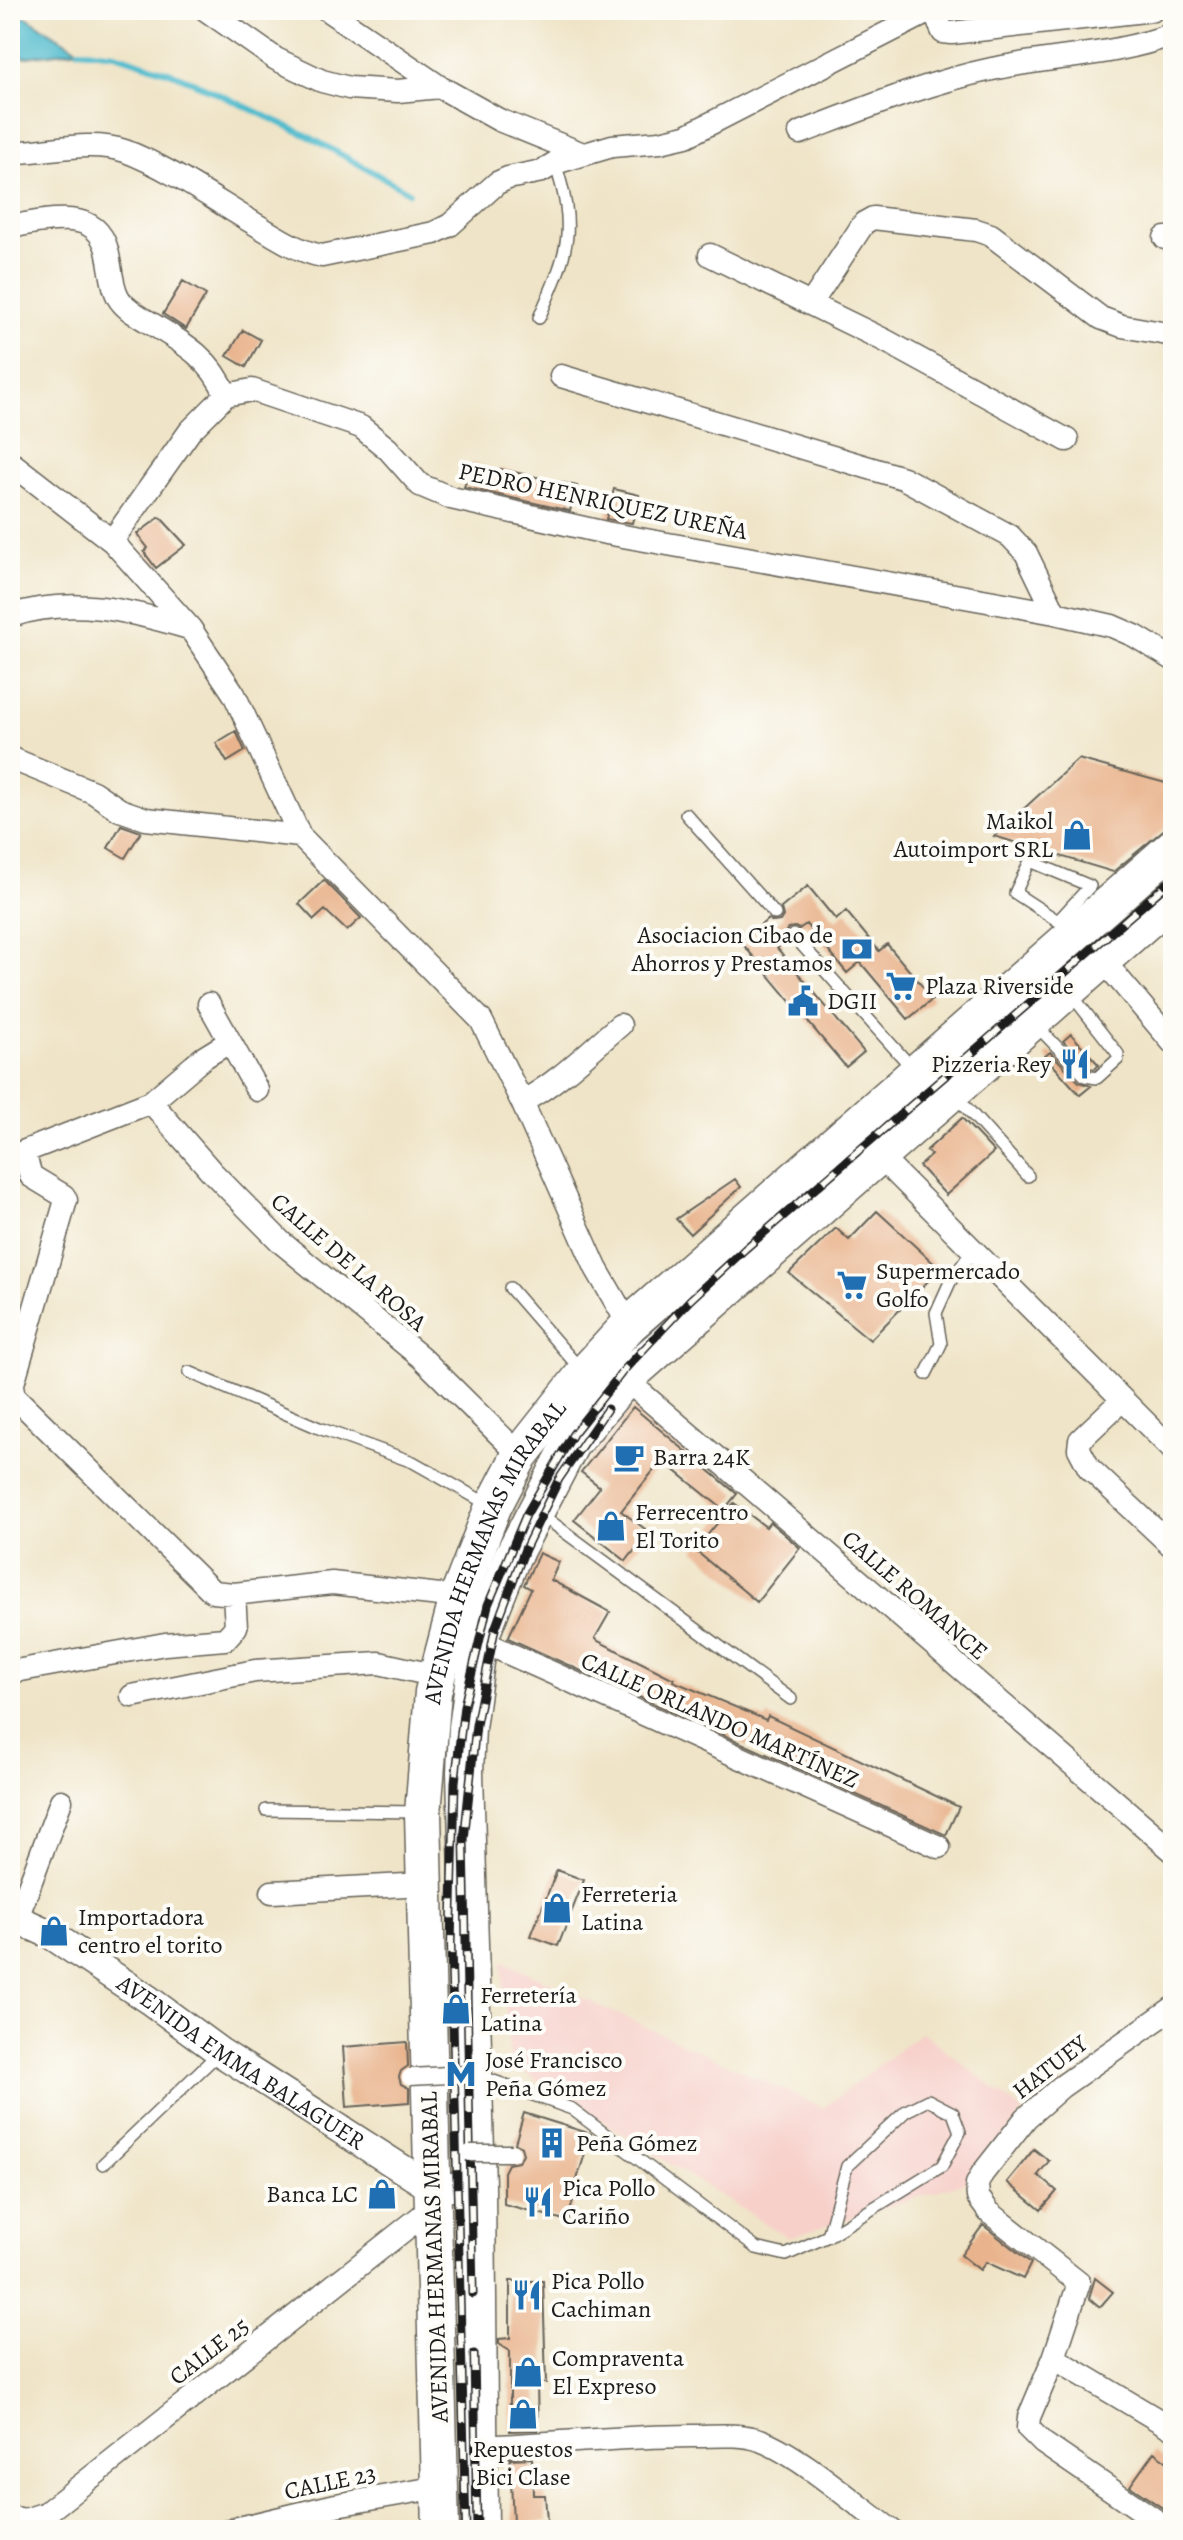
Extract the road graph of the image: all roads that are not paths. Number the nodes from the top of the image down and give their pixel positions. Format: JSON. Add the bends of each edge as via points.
{"nodes":[{"id":1,"x":206,"y":10,"type":"edge"},
{"id":2,"x":327,"y":10,"type":"edge"},
{"id":3,"x":933,"y":10,"type":"edge"},
{"id":4,"x":1153,"y":10,"type":"edge"},
{"id":5,"x":1033,"y":18,"type":"edge"},
{"id":6,"x":1173,"y":34,"type":"edge"},
{"id":7,"x":440,"y":87,"type":"junction"},
{"id":8,"x":800,"y":133,"type":"dead end"},
{"id":9,"x":21,"y":152,"type":"dead end"},
{"id":10,"x":583,"y":154,"type":"junction"},
{"id":11,"x":555,"y":163,"type":"junction"},
{"id":12,"x":10,"y":227,"type":"edge"},
{"id":13,"x":710,"y":255,"type":"dead end"},
{"id":14,"x":812,"y":302,"type":"junction"},
{"id":15,"x":539,"y":318,"type":"dead end"},
{"id":16,"x":1173,"y":335,"type":"edge"},
{"id":17,"x":561,"y":376,"type":"dead end"},
{"id":18,"x":226,"y":395,"type":"junction"},
{"id":19,"x":1067,"y":440,"type":"dead end"},
{"id":20,"x":10,"y":462,"type":"edge"},
{"id":21,"x":112,"y":541,"type":"junction"},
{"id":22,"x":1055,"y":613,"type":"junction"},
{"id":23,"x":10,"y":616,"type":"edge"},
{"id":24,"x":190,"y":628,"type":"junction"},
{"id":25,"x":1173,"y":659,"type":"edge"},
{"id":26,"x":10,"y":758,"type":"edge"},
{"id":27,"x":686,"y":814,"type":"dead end"},
{"id":28,"x":300,"y":836,"type":"junction"},
{"id":29,"x":1173,"y":847,"type":"edge"},
{"id":30,"x":1173,"y":898,"type":"edge"},
{"id":31,"x":775,"y":914,"type":"dead end"},
{"id":32,"x":1074,"y":920,"type":"junction"},
{"id":33,"x":793,"y":935,"type":"dead end"},
{"id":34,"x":1102,"y":959,"type":"junction"},
{"id":35,"x":1067,"y":990,"type":"junction"},
{"id":36,"x":209,"y":1004,"type":"dead end"},
{"id":37,"x":1032,"y":1021,"type":"junction"},
{"id":38,"x":620,"y":1025,"type":"dead end"},
{"id":39,"x":229,"y":1042,"type":"junction"},
{"id":40,"x":1173,"y":1043,"type":"edge"},
{"id":41,"x":917,"y":1074,"type":"junction"},
{"id":42,"x":257,"y":1090,"type":"dead end"},
{"id":43,"x":951,"y":1091,"type":"junction"},
{"id":44,"x":151,"y":1102,"type":"junction"},
{"id":45,"x":522,"y":1102,"type":"junction"},
{"id":46,"x":17,"y":1155,"type":"edge"},
{"id":47,"x":878,"y":1155,"type":"junction"},
{"id":48,"x":1028,"y":1176,"type":"dead end"},
{"id":49,"x":973,"y":1250,"type":"junction"},
{"id":50,"x":510,"y":1288,"type":"dead end"},
{"id":51,"x":629,"y":1325,"type":"junction"},
{"id":52,"x":189,"y":1372,"type":"dead end"},
{"id":53,"x":584,"y":1374,"type":"junction"},
{"id":54,"x":926,"y":1374,"type":"dead end"},
{"id":55,"x":625,"y":1379,"type":"junction"},
{"id":56,"x":1122,"y":1400,"type":"junction"},
{"id":57,"x":1173,"y":1450,"type":"edge"},
{"id":58,"x":520,"y":1455,"type":"junction"},
{"id":59,"x":493,"y":1507,"type":"junction"},
{"id":60,"x":536,"y":1510,"type":"junction"},
{"id":61,"x":1173,"y":1547,"type":"edge"},
{"id":62,"x":234,"y":1594,"type":"junction"},
{"id":63,"x":458,"y":1597,"type":"junction"},
{"id":64,"x":479,"y":1640,"type":"junction"},
{"id":65,"x":10,"y":1672,"type":"edge"},
{"id":66,"x":437,"y":1676,"type":"junction"},
{"id":67,"x":132,"y":1696,"type":"dead end"},
{"id":68,"x":791,"y":1699,"type":"dead end"},
{"id":69,"x":61,"y":1801,"type":"dead end"},
{"id":70,"x":266,"y":1810,"type":"dead end"},
{"id":71,"x":423,"y":1813,"type":"junction"},
{"id":72,"x":939,"y":1847,"type":"dead end"},
{"id":73,"x":1173,"y":1851,"type":"edge"},
{"id":74,"x":425,"y":1884,"type":"junction"},
{"id":75,"x":272,"y":1892,"type":"dead end"},
{"id":76,"x":13,"y":1917,"type":"edge"},
{"id":77,"x":1173,"y":2008,"type":"edge"},
{"id":78,"x":220,"y":2052,"type":"junction"},
{"id":79,"x":471,"y":2074,"type":"junction"},
{"id":80,"x":410,"y":2077,"type":"dead end"},
{"id":81,"x":512,"y":2153,"type":"dead end"},
{"id":82,"x":103,"y":2164,"type":"dead end"},
{"id":83,"x":474,"y":2170,"type":"junction"},
{"id":84,"x":432,"y":2197,"type":"junction"},
{"id":85,"x":828,"y":2236,"type":"junction"},
{"id":86,"x":1054,"y":2358,"type":"junction"},
{"id":87,"x":1173,"y":2429,"type":"edge"},
{"id":88,"x":480,"y":2447,"type":"junction"},
{"id":89,"x":440,"y":2487,"type":"junction"},
{"id":90,"x":10,"y":2517,"type":"edge"},
{"id":91,"x":888,"y":2529,"type":"edge"},
{"id":92,"x":230,"y":2530,"type":"edge"},
{"id":93,"x":441,"y":2530,"type":"edge"},
{"id":94,"x":480,"y":2530,"type":"edge"},
{"id":95,"x":1170,"y":2530,"type":"edge"}],
"edges":[{"from":1,"to":7,"type":"street","via":[[276,59],[322,81],[398,91]]},
{"from":2,"to":7,"type":"street"},
{"from":3,"to":5,"type":"street","via":[[943,32]]},
{"from":3,"to":10,"type":"street","via":[[686,136]]},
{"from":4,"to":5,"type":"street"},
{"from":6,"to":8,"type":"street","via":[[1127,49],[947,80]]},
{"from":7,"to":10,"type":"street","via":[[499,120]]},
{"from":9,"to":11,"type":"street","via":[[96,146],[124,151],[279,239],[322,256],[434,233],[497,183]]},
{"from":10,"to":11,"type":"street"},
{"from":11,"to":15,"type":"lane","via":[[568,212],[568,243]]},
{"from":12,"to":18,"type":"street","via":[[79,220],[99,232],[118,297],[129,310],[191,348],[220,379]]},
{"from":13,"to":14,"type":"street"},
{"from":14,"to":16,"type":"street","via":[[864,223],[873,218],[991,235],[1101,318]]},
{"from":14,"to":19,"type":"street"},
{"from":17,"to":22,"type":"street","via":[[903,478],[1010,536],[1026,553]]},
{"from":18,"to":21,"type":"street","via":[[190,431]]},
{"from":18,"to":22,"type":"street","name":"PEDRO HENRIQUEZ UREÑA","via":[[252,390],[361,427],[420,485],[451,498],[606,533]]},
{"from":20,"to":21,"type":"street"},
{"from":21,"to":24,"type":"street"},
{"from":22,"to":25,"type":"street","name":"PEDRO HENRIQUEZ UREÑA","via":[[1112,626]]},
{"from":23,"to":24,"type":"street","via":[[63,605],[130,610]]},
{"from":24,"to":28,"type":"street","via":[[234,694]]},
{"from":26,"to":28,"type":"street","via":[[146,819]]},
{"from":27,"to":31,"type":"lane"},
{"from":28,"to":45,"type":"street","via":[[481,1020]]},
{"from":29,"to":32,"type":"main road","name":"AVENIDA HERMANAS MIRABAL"},
{"from":30,"to":34,"type":"main road","name":"AVENIDA HERMANAS MIRABAL"},
{"from":32,"to":32,"type":"lane","via":[[1058,921],[1015,893],[1030,861],[1090,886]]},
{"from":32,"to":41,"type":"main road","name":"AVENIDA HERMANAS MIRABAL"},
{"from":33,"to":41,"type":"lane"},
{"from":34,"to":35,"type":"main road","name":"AVENIDA HERMANAS MIRABAL"},
{"from":34,"to":40,"type":"street"},
{"from":35,"to":37,"type":"main road","name":"AVENIDA HERMANAS MIRABAL"},
{"from":35,"to":37,"type":"lane","via":[[1116,1048],[1118,1059],[1097,1078],[1090,1078]]},
{"from":36,"to":39,"type":"street"},
{"from":37,"to":43,"type":"main road","name":"AVENIDA HERMANAS MIRABAL"},
{"from":38,"to":45,"type":"street","via":[[563,1075]]},
{"from":39,"to":42,"type":"street"},
{"from":39,"to":44,"type":"street"},
{"from":41,"to":51,"type":"main road","name":"AVENIDA HERMANAS MIRABAL"},
{"from":43,"to":47,"type":"main road","name":"AVENIDA HERMANAS MIRABAL"},
{"from":43,"to":48,"type":"lane"},
{"from":44,"to":46,"type":"street"},
{"from":44,"to":58,"type":"street","name":"CALLE DE LA ROSA","via":[[282,1243],[422,1358]]},
{"from":45,"to":51,"type":"street","via":[[596,1268]]},
{"from":46,"to":62,"type":"street","via":[[23,1156],[31,1176],[66,1200],[12,1395],[208,1588]]},
{"from":47,"to":49,"type":"street"},
{"from":47,"to":55,"type":"main road","name":"AVENIDA HERMANAS MIRABAL"},
{"from":49,"to":54,"type":"lane","via":[[936,1313],[941,1344]]},
{"from":49,"to":56,"type":"street"},
{"from":50,"to":53,"type":"lane"},
{"from":51,"to":53,"type":"main road","name":"AVENIDA HERMANAS MIRABAL"},
{"from":52,"to":59,"type":"lane","via":[[413,1462]]},
{"from":53,"to":58,"type":"main road","name":"AVENIDA HERMANAS MIRABAL"},
{"from":55,"to":60,"type":"main road","name":"AVENIDA HERMANAS MIRABAL","via":[[571,1444]]},
{"from":55,"to":73,"type":"street","name":"CALLE ROMANCE"},
{"from":56,"to":57,"type":"street"},
{"from":56,"to":61,"type":"street","via":[[1080,1440],[1079,1449],[1089,1468]]},
{"from":58,"to":59,"type":"main road","name":"AVENIDA HERMANAS MIRABAL"},
{"from":59,"to":63,"type":"main road","name":"AVENIDA HERMANAS MIRABAL"},
{"from":60,"to":64,"type":"main road","name":"AVENIDA HERMANAS MIRABAL"},
{"from":60,"to":68,"type":"lane"},
{"from":62,"to":63,"type":"street","via":[[332,1583]]},
{"from":62,"to":65,"type":"street","via":[[236,1627],[225,1639],[165,1644]]},
{"from":63,"to":66,"type":"main road","name":"AVENIDA HERMANAS MIRABAL"},
{"from":64,"to":72,"type":"street","name":"CALLE ORLANDO MARTÍNEZ"},
{"from":64,"to":79,"type":"main road","name":"AVENIDA HERMANAS MIRABAL","via":[[465,1772]]},
{"from":66,"to":67,"type":"street","via":[[379,1663],[331,1666],[255,1671]]},
{"from":66,"to":71,"type":"main road","name":"AVENIDA HERMANAS MIRABAL"},
{"from":69,"to":76,"type":"street"},
{"from":70,"to":71,"type":"lane"},
{"from":71,"to":74,"type":"main road","name":"AVENIDA HERMANAS MIRABAL"},
{"from":74,"to":75,"type":"street"},
{"from":74,"to":84,"type":"main road","name":"AVENIDA HERMANAS MIRABAL"},
{"from":76,"to":78,"type":"street","name":"AVENIDA EMMA BALAGUER","via":[[50,1934]]},
{"from":77,"to":86,"type":"street","name":"HATUEY","via":[[1026,2118],[977,2184],[978,2197],[989,2212],[1079,2281]]},
{"from":78,"to":82,"type":"lane"},
{"from":78,"to":84,"type":"street","name":"AVENIDA EMMA BALAGUER"},
{"from":79,"to":80,"type":"street","bridge":true},
{"from":79,"to":83,"type":"main road","name":"AVENIDA HERMANAS MIRABAL"},
{"from":79,"to":85,"type":"lane","via":[[572,2109],[756,2248],[786,2255]]},
{"from":81,"to":83,"type":"street","bridge":true},
{"from":83,"to":84,"type":"street"},
{"from":83,"to":88,"type":"main road","name":"AVENIDA HERMANAS MIRABAL"},
{"from":84,"to":89,"type":"main road","name":"AVENIDA HERMANAS MIRABAL"},
{"from":84,"to":90,"type":"street","name":"CALLE 25","via":[[46,2513],[25,2520]]},
{"from":85,"to":85,"type":"lane","via":[[942,2166],[960,2132],[953,2113],[928,2100],[906,2111],[847,2166]]},
{"from":86,"to":87,"type":"street"},
{"from":86,"to":95,"type":"street","via":[[1028,2428]]},
{"from":88,"to":91,"type":"street","via":[[637,2436],[757,2439],[782,2450]]},
{"from":88,"to":94,"type":"main road","name":"AVENIDA HERMANAS MIRABAL"},
{"from":89,"to":92,"type":"street","name":"CALLE 23"},
{"from":89,"to":93,"type":"main road","name":"AVENIDA HERMANAS MIRABAL"}]}
